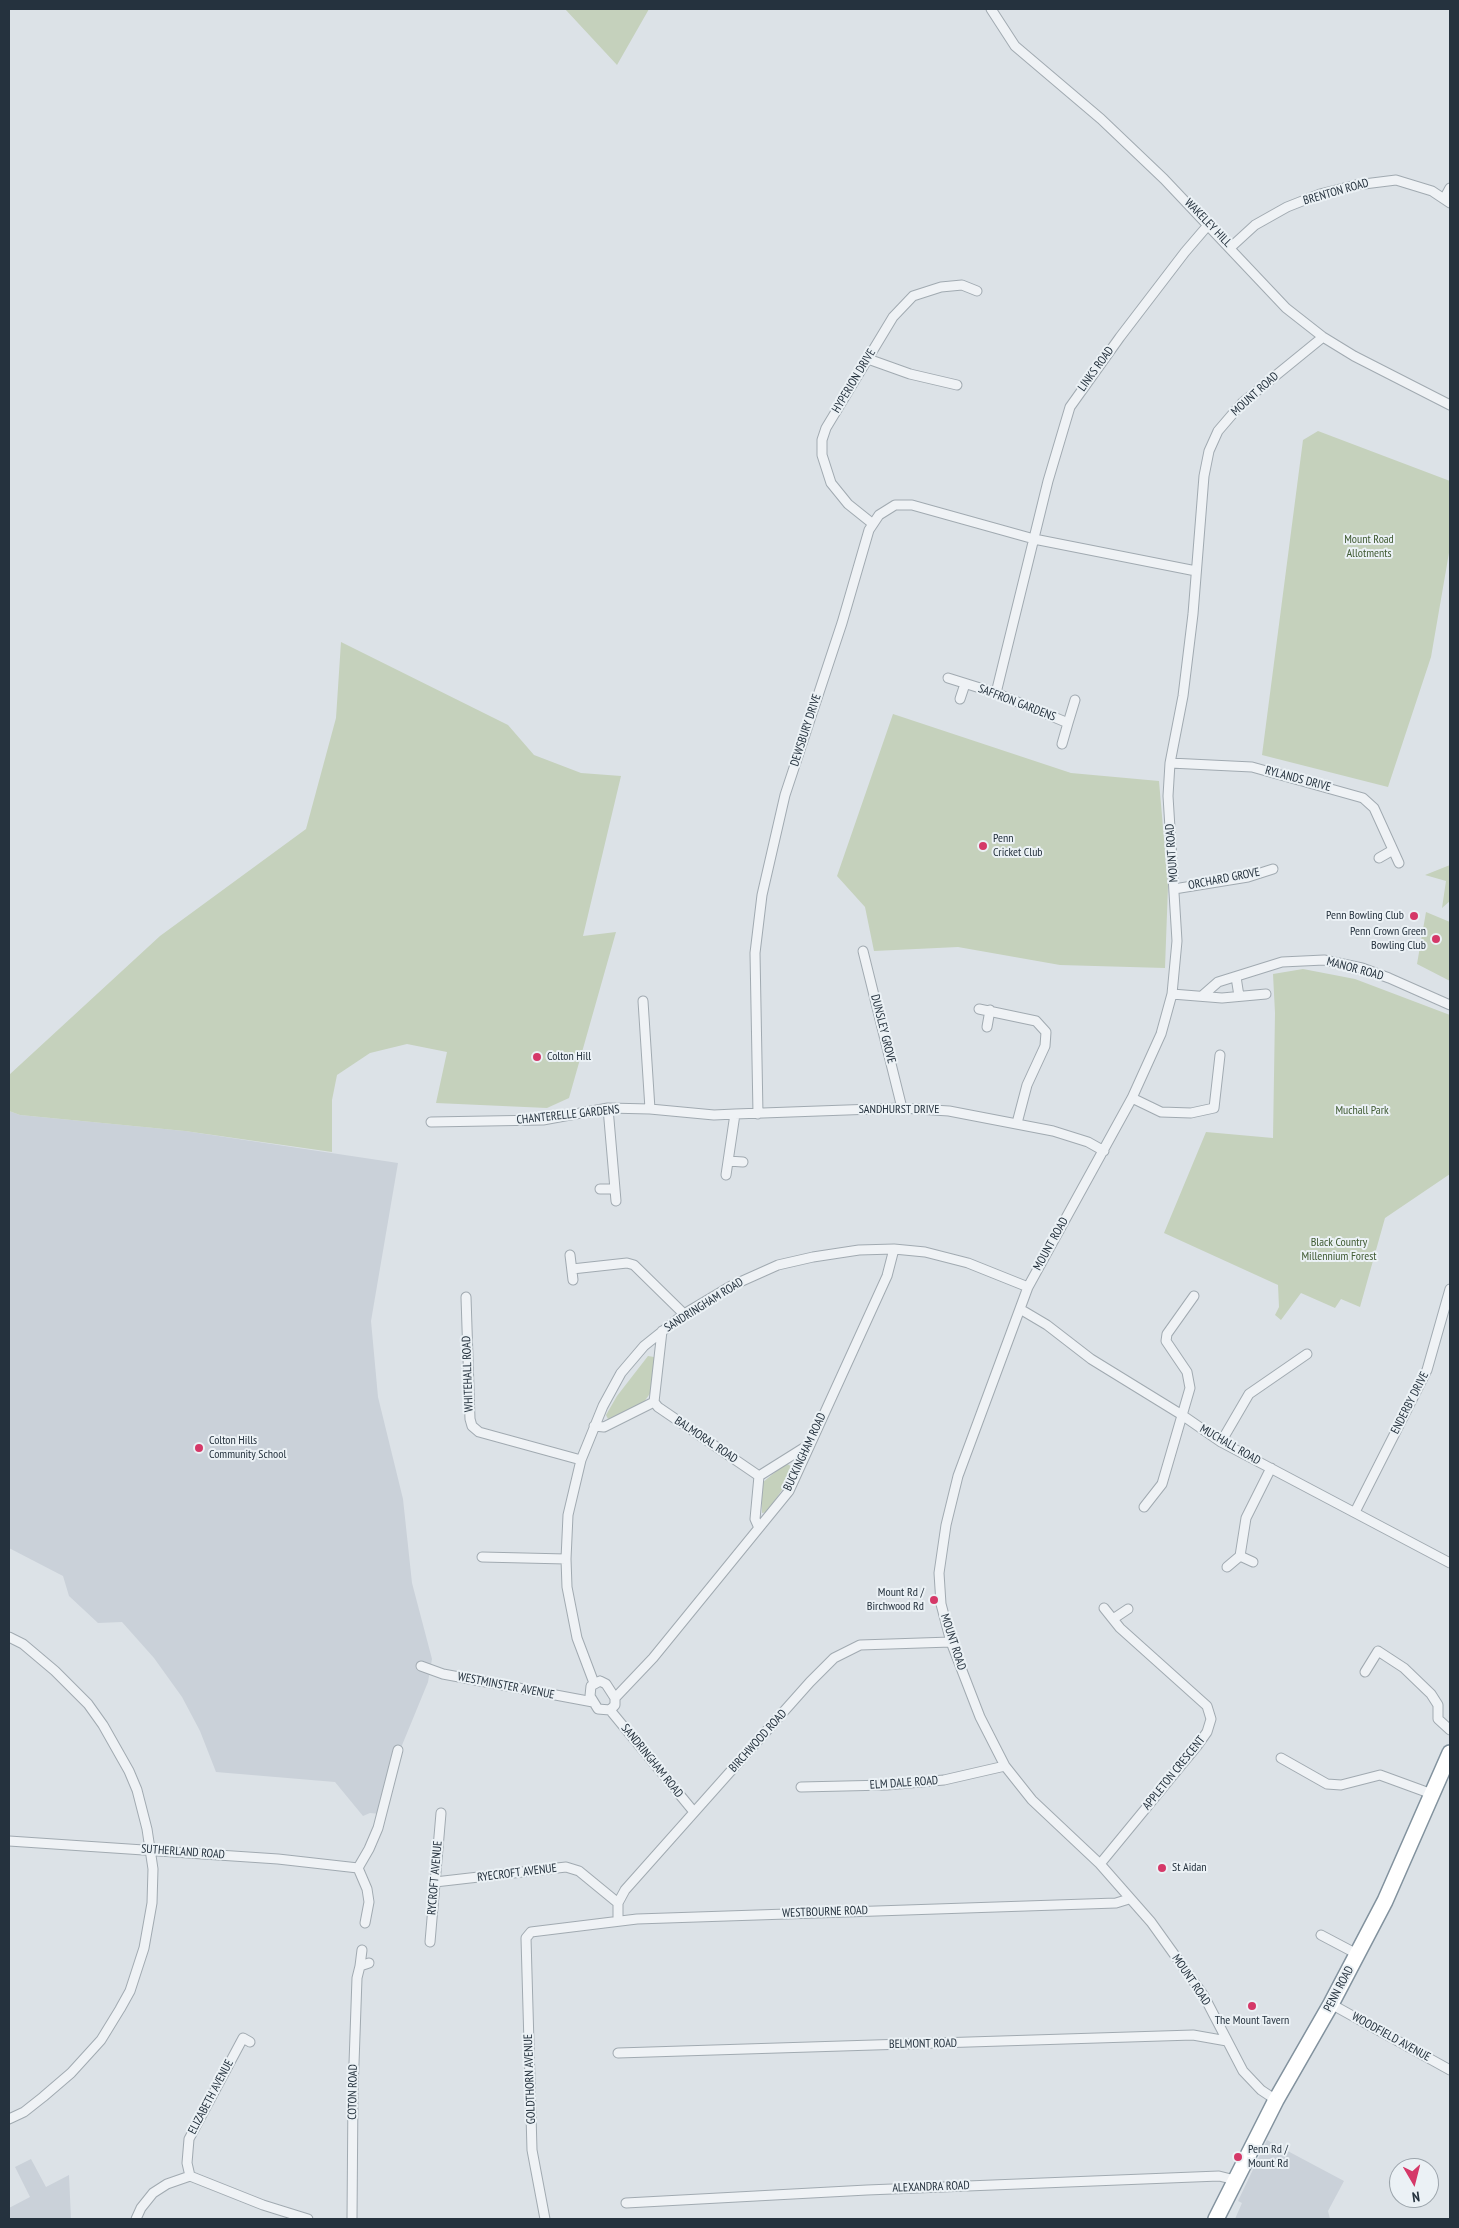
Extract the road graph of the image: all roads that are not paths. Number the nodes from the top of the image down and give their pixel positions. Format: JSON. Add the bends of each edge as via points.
{"nodes":[{"id":1,"x":991,"y":9,"type":"edge"},
{"id":2,"x":1450,"y":188,"type":"edge"},
{"id":3,"x":1447,"y":201,"type":"edge"},
{"id":4,"x":1209,"y":224,"type":"junction"},
{"id":5,"x":1231,"y":247,"type":"junction"},
{"id":6,"x":977,"y":291,"type":"dead end"},
{"id":7,"x":1323,"y":337,"type":"junction"},
{"id":8,"x":868,"y":359,"type":"junction"},
{"id":9,"x":957,"y":385,"type":"dead end"},
{"id":10,"x":1450,"y":405,"type":"edge"},
{"id":11,"x":873,"y":524,"type":"junction"},
{"id":12,"x":1034,"y":540,"type":"junction"},
{"id":13,"x":1196,"y":572,"type":"junction"},
{"id":14,"x":948,"y":678,"type":"dead end"},
{"id":15,"x":965,"y":684,"type":"junction"},
{"id":16,"x":996,"y":692,"type":"junction"},
{"id":17,"x":960,"y":699,"type":"dead end"},
{"id":18,"x":1075,"y":700,"type":"dead end"},
{"id":19,"x":1068,"y":723,"type":"junction"},
{"id":20,"x":1062,"y":744,"type":"dead end"},
{"id":21,"x":1170,"y":763,"type":"junction"},
{"id":22,"x":1393,"y":850,"type":"junction"},
{"id":23,"x":1378,"y":858,"type":"dead end"},
{"id":24,"x":1399,"y":863,"type":"dead end"},
{"id":25,"x":1273,"y":869,"type":"dead end"},
{"id":26,"x":1174,"y":889,"type":"junction"},
{"id":27,"x":863,"y":951,"type":"dead end"},
{"id":28,"x":1236,"y":977,"type":"junction"},
{"id":29,"x":1172,"y":994,"type":"junction"},
{"id":30,"x":1266,"y":994,"type":"dead end"},
{"id":31,"x":1202,"y":996,"type":"junction"},
{"id":32,"x":1238,"y":996,"type":"junction"},
{"id":33,"x":643,"y":1001,"type":"dead end"},
{"id":34,"x":1450,"y":1005,"type":"edge"},
{"id":35,"x":979,"y":1009,"type":"dead end"},
{"id":36,"x":990,"y":1010,"type":"junction"},
{"id":37,"x":987,"y":1027,"type":"dead end"},
{"id":38,"x":1220,"y":1055,"type":"dead end"},
{"id":39,"x":1132,"y":1098,"type":"junction"},
{"id":40,"x":608,"y":1108,"type":"junction"},
{"id":41,"x":902,"y":1108,"type":"junction"},
{"id":42,"x":650,"y":1109,"type":"junction"},
{"id":43,"x":735,"y":1114,"type":"junction"},
{"id":44,"x":758,"y":1114,"type":"junction"},
{"id":45,"x":431,"y":1122,"type":"dead end"},
{"id":46,"x":1017,"y":1123,"type":"junction"},
{"id":47,"x":1104,"y":1151,"type":"junction"},
{"id":48,"x":728,"y":1161,"type":"junction"},
{"id":49,"x":743,"y":1162,"type":"dead end"},
{"id":50,"x":726,"y":1176,"type":"dead end"},
{"id":51,"x":600,"y":1189,"type":"dead end"},
{"id":52,"x":615,"y":1189,"type":"junction"},
{"id":53,"x":616,"y":1201,"type":"dead end"},
{"id":54,"x":894,"y":1249,"type":"junction"},
{"id":55,"x":570,"y":1256,"type":"dead end"},
{"id":56,"x":572,"y":1269,"type":"junction"},
{"id":57,"x":573,"y":1280,"type":"dead end"},
{"id":58,"x":1028,"y":1287,"type":"junction"},
{"id":59,"x":1450,"y":1289,"type":"edge"},
{"id":60,"x":1194,"y":1296,"type":"dead end"},
{"id":61,"x":466,"y":1297,"type":"dead end"},
{"id":62,"x":1020,"y":1309,"type":"junction"},
{"id":63,"x":684,"y":1314,"type":"junction"},
{"id":64,"x":662,"y":1331,"type":"junction"},
{"id":65,"x":1307,"y":1354,"type":"dead end"},
{"id":66,"x":654,"y":1402,"type":"junction"},
{"id":67,"x":1182,"y":1415,"type":"junction"},
{"id":68,"x":594,"y":1426,"type":"junction"},
{"id":69,"x":1221,"y":1442,"type":"junction"},
{"id":70,"x":810,"y":1444,"type":"junction"},
{"id":71,"x":581,"y":1460,"type":"junction"},
{"id":72,"x":1271,"y":1468,"type":"junction"},
{"id":73,"x":758,"y":1476,"type":"junction"},
{"id":74,"x":1144,"y":1507,"type":"dead end"},
{"id":75,"x":1355,"y":1512,"type":"junction"},
{"id":76,"x":759,"y":1528,"type":"junction"},
{"id":77,"x":482,"y":1556,"type":"dead end"},
{"id":78,"x":1240,"y":1556,"type":"junction"},
{"id":79,"x":566,"y":1559,"type":"junction"},
{"id":80,"x":1253,"y":1562,"type":"dead end"},
{"id":81,"x":1450,"y":1563,"type":"edge"},
{"id":82,"x":1227,"y":1567,"type":"dead end"},
{"id":83,"x":1104,"y":1608,"type":"dead end"},
{"id":84,"x":1128,"y":1609,"type":"dead end"},
{"id":85,"x":1113,"y":1619,"type":"junction"},
{"id":86,"x":9,"y":1637,"type":"edge"},
{"id":87,"x":951,"y":1642,"type":"junction"},
{"id":88,"x":421,"y":1666,"type":"dead end"},
{"id":89,"x":1365,"y":1672,"type":"dead end"},
{"id":90,"x":594,"y":1683,"type":"junction"},
{"id":91,"x":615,"y":1698,"type":"junction"},
{"id":92,"x":593,"y":1702,"type":"junction"},
{"id":93,"x":610,"y":1710,"type":"junction"},
{"id":94,"x":1450,"y":1730,"type":"edge"},
{"id":95,"x":398,"y":1750,"type":"dead end"},
{"id":96,"x":1450,"y":1753,"type":"edge"},
{"id":97,"x":1281,"y":1758,"type":"dead end"},
{"id":98,"x":1004,"y":1766,"type":"junction"},
{"id":99,"x":801,"y":1787,"type":"dead end"},
{"id":100,"x":1432,"y":1794,"type":"junction"},
{"id":101,"x":694,"y":1812,"type":"junction"},
{"id":102,"x":442,"y":1813,"type":"dead end"},
{"id":103,"x":9,"y":1841,"type":"edge"},
{"id":104,"x":151,"y":1850,"type":"junction"},
{"id":105,"x":1100,"y":1864,"type":"junction"},
{"id":106,"x":358,"y":1868,"type":"junction"},
{"id":107,"x":435,"y":1882,"type":"junction"},
{"id":108,"x":1129,"y":1899,"type":"junction"},
{"id":109,"x":618,"y":1903,"type":"junction"},
{"id":110,"x":618,"y":1920,"type":"junction"},
{"id":111,"x":366,"y":1923,"type":"dead end"},
{"id":112,"x":1321,"y":1935,"type":"dead end"},
{"id":113,"x":526,"y":1938,"type":"joint"},
{"id":114,"x":430,"y":1942,"type":"dead end"},
{"id":115,"x":362,"y":1950,"type":"dead end"},
{"id":116,"x":1357,"y":1954,"type":"junction"},
{"id":117,"x":1331,"y":2004,"type":"junction"},
{"id":118,"x":243,"y":2037,"type":"dead end"},
{"id":119,"x":1227,"y":2041,"type":"junction"},
{"id":120,"x":618,"y":2053,"type":"dead end"},
{"id":121,"x":1450,"y":2070,"type":"edge"},
{"id":122,"x":1276,"y":2100,"type":"junction"},
{"id":123,"x":9,"y":2119,"type":"edge"},
{"id":124,"x":190,"y":2176,"type":"junction"},
{"id":125,"x":1235,"y":2180,"type":"junction"},
{"id":126,"x":626,"y":2203,"type":"dead end"},
{"id":127,"x":136,"y":2219,"type":"edge"},
{"id":128,"x":308,"y":2219,"type":"edge"},
{"id":129,"x":352,"y":2219,"type":"edge"},
{"id":130,"x":545,"y":2219,"type":"edge"},
{"id":131,"x":1216,"y":2219,"type":"edge"}],
"edges":[{"from":1,"to":4,"type":"street","name":"WAKELEY HILL","via":[[1015,46],[1101,119]]},
{"from":2,"to":3,"type":"street"},
{"from":3,"to":5,"type":"street","name":"BRENTON ROAD","via":[[1432,191],[1396,180],[1356,185],[1287,207],[1256,225]]},
{"from":4,"to":5,"type":"street","name":"WAKELEY HILL"},
{"from":4,"to":12,"type":"street","name":"LINKS ROAD","via":[[1126,329],[1070,407]]},
{"from":5,"to":7,"type":"street","name":"WAKELEY HILL","via":[[1286,308]]},
{"from":6,"to":8,"type":"street","name":"HYPERION DRIVE","via":[[962,286],[941,287],[913,296],[893,317]]},
{"from":7,"to":10,"type":"street","name":"WAKELEY HILL"},
{"from":7,"to":13,"type":"street","name":"MOUNT ROAD","via":[[1242,403],[1218,431],[1209,451],[1204,476]]},
{"from":8,"to":9,"type":"street","via":[[910,374]]},
{"from":8,"to":11,"type":"street","name":"HYPERION DRIVE","via":[[826,428],[822,455],[824,468],[838,494]]},
{"from":11,"to":12,"type":"street","name":"DEWSBURY DRIVE","via":[[886,508],[902,503]]},
{"from":11,"to":44,"type":"street","name":"DEWSBURY DRIVE","via":[[785,795],[762,895],[755,953]]},
{"from":12,"to":13,"type":"street"},
{"from":12,"to":16,"type":"street","name":"LINKS ROAD"},
{"from":13,"to":21,"type":"street","name":"MOUNT ROAD","via":[[1183,696]]},
{"from":14,"to":15,"type":"street","name":"SAFFRON GARDENS"},
{"from":15,"to":16,"type":"street","name":"SAFFRON GARDENS"},
{"from":15,"to":17,"type":"street","name":"SAFFRON GARDENS"},
{"from":16,"to":19,"type":"street","name":"SAFFRON GARDENS"},
{"from":18,"to":19,"type":"street","name":"SAFFRON GARDENS"},
{"from":19,"to":20,"type":"street","name":"SAFFRON GARDENS"},
{"from":21,"to":22,"type":"street","name":"RYLANDS DRIVE","via":[[1252,767],[1363,798],[1374,808]]},
{"from":21,"to":26,"type":"street","name":"MOUNT ROAD","via":[[1168,796]]},
{"from":22,"to":23,"type":"street"},
{"from":22,"to":24,"type":"street","name":"RYLANDS DRIVE"},
{"from":25,"to":26,"type":"street","name":"ORCHARD GROVE","via":[[1248,877]]},
{"from":26,"to":29,"type":"street","name":"MOUNT ROAD","via":[[1177,941]]},
{"from":27,"to":41,"type":"street","name":"DUNSLEY GROVE"},
{"from":28,"to":31,"type":"street","name":"MANOR ROAD","via":[[1218,982]]},
{"from":28,"to":32,"type":"street"},
{"from":28,"to":34,"type":"street","name":"MANOR ROAD","via":[[1282,962],[1324,960],[1362,968]]},
{"from":29,"to":31,"type":"street"},
{"from":29,"to":39,"type":"street","name":"MOUNT ROAD","via":[[1161,1034]]},
{"from":30,"to":32,"type":"street"},
{"from":31,"to":32,"type":"street"},
{"from":33,"to":42,"type":"street"},
{"from":35,"to":36,"type":"street"},
{"from":36,"to":37,"type":"street"},
{"from":36,"to":46,"type":"street","via":[[1036,1021],[1046,1032],[1045,1046],[1027,1085]]},
{"from":38,"to":39,"type":"street","via":[[1214,1108],[1191,1113],[1161,1112]]},
{"from":39,"to":47,"type":"street","name":"MOUNT ROAD"},
{"from":40,"to":42,"type":"street","name":"CHANTERELLE GARDENS"},
{"from":40,"to":45,"type":"street","name":"CHANTERELLE GARDENS","via":[[543,1120]]},
{"from":40,"to":52,"type":"street"},
{"from":41,"to":44,"type":"street","name":"SANDHURST DRIVE"},
{"from":41,"to":46,"type":"street","name":"SANDHURST DRIVE","via":[[949,1111]]},
{"from":42,"to":43,"type":"street","name":"CHANTERELLE GARDENS"},
{"from":43,"to":44,"type":"street","name":"SANDHURST DRIVE"},
{"from":43,"to":48,"type":"street"},
{"from":46,"to":47,"type":"street","name":"SANDHURST DRIVE","via":[[1070,1136]]},
{"from":47,"to":58,"type":"street","name":"MOUNT ROAD"},
{"from":48,"to":49,"type":"street"},
{"from":48,"to":50,"type":"street"},
{"from":51,"to":52,"type":"street"},
{"from":52,"to":53,"type":"street"},
{"from":54,"to":58,"type":"street","name":"SANDRINGHAM ROAD","via":[[925,1252],[968,1263]]},
{"from":54,"to":63,"type":"street","name":"SANDRINGHAM ROAD","via":[[859,1250],[778,1265],[731,1286]]},
{"from":54,"to":70,"type":"street","name":"BUCKINGHAM ROAD","via":[[887,1276]]},
{"from":55,"to":56,"type":"street"},
{"from":56,"to":57,"type":"street"},
{"from":56,"to":63,"type":"street","via":[[627,1262]]},
{"from":58,"to":62,"type":"street","name":"MOUNT ROAD"},
{"from":59,"to":75,"type":"street","name":"ENDERBY DRIVE","via":[[1427,1370]]},
{"from":60,"to":67,"type":"street","via":[[1167,1334],[1166,1341],[1187,1372],[1190,1388]]},
{"from":61,"to":71,"type":"street","name":"WHITEHALL ROAD","via":[[472,1426],[478,1432]]},
{"from":62,"to":67,"type":"street","name":"MUCHALL ROAD","via":[[1091,1359]]},
{"from":62,"to":87,"type":"street","name":"MOUNT ROAD","via":[[961,1468],[946,1525],[940,1589]]},
{"from":63,"to":64,"type":"street","name":"SANDRINGHAM ROAD"},
{"from":64,"to":66,"type":"street"},
{"from":64,"to":68,"type":"street","name":"SANDRINGHAM ROAD","via":[[621,1373]]},
{"from":65,"to":69,"type":"street","via":[[1249,1394]]},
{"from":66,"to":68,"type":"street","via":[[604,1427]]},
{"from":66,"to":73,"type":"street","name":"BALMORAL ROAD"},
{"from":67,"to":69,"type":"street","name":"MUCHALL ROAD"},
{"from":67,"to":74,"type":"street","via":[[1162,1484]]},
{"from":68,"to":71,"type":"street","name":"SANDRINGHAM ROAD"},
{"from":69,"to":72,"type":"street","name":"MUCHALL ROAD"},
{"from":70,"to":73,"type":"street"},
{"from":70,"to":76,"type":"street","name":"BUCKINGHAM ROAD","via":[[789,1491]]},
{"from":71,"to":79,"type":"street","name":"SANDRINGHAM ROAD","via":[[568,1515]]},
{"from":72,"to":75,"type":"street","name":"MUCHALL ROAD"},
{"from":72,"to":78,"type":"street","via":[[1246,1518]]},
{"from":73,"to":76,"type":"street","via":[[755,1519]]},
{"from":75,"to":81,"type":"street","name":"MUCHALL ROAD"},
{"from":76,"to":91,"type":"street","name":"BUCKINGHAM ROAD"},
{"from":77,"to":79,"type":"street"},
{"from":78,"to":80,"type":"street"},
{"from":78,"to":82,"type":"street"},
{"from":79,"to":90,"type":"street","name":"SANDRINGHAM ROAD","via":[[567,1587],[577,1638]]},
{"from":83,"to":85,"type":"street","name":"APPLETON CRESCENT"},
{"from":84,"to":85,"type":"street"},
{"from":85,"to":105,"type":"street","name":"APPLETON CRESCENT","via":[[1207,1706],[1211,1719],[1197,1746]]},
{"from":86,"to":104,"type":"street","via":[[23,1644],[55,1671],[88,1704],[103,1725],[134,1784]]},
{"from":87,"to":98,"type":"street","name":"MOUNT ROAD"},
{"from":87,"to":101,"type":"street","name":"BIRCHWOOD ROAD","via":[[860,1645],[834,1658]]},
{"from":88,"to":92,"type":"street","name":"WESTMINSTER AVENUE","via":[[442,1674]]},
{"from":89,"to":94,"type":"street","via":[[1378,1651],[1404,1668],[1431,1694],[1438,1705],[1438,1719]]},
{"from":90,"to":91,"type":"street","via":[[606,1684]]},
{"from":90,"to":92,"type":"street","via":[[590,1690]]},
{"from":91,"to":93,"type":"street","via":[[615,1705]]},
{"from":92,"to":93,"type":"street","via":[[598,1709]]},
{"from":93,"to":101,"type":"street","name":"SANDRINGHAM ROAD"},
{"from":95,"to":106,"type":"street","via":[[378,1828]]},
{"from":96,"to":100,"type":"highway","name":"PENN ROAD"},
{"from":97,"to":100,"type":"street","via":[[1327,1784],[1341,1785],[1380,1775]]},
{"from":98,"to":99,"type":"street","name":"ELM DALE ROAD","via":[[944,1780]]},
{"from":98,"to":105,"type":"street","name":"MOUNT ROAD","via":[[1032,1800]]},
{"from":100,"to":116,"type":"highway","name":"PENN ROAD","via":[[1385,1902]]},
{"from":101,"to":109,"type":"street","name":"BIRCHWOOD ROAD","via":[[625,1890]]},
{"from":102,"to":107,"type":"street","name":"RYCROFT AVENUE"},
{"from":103,"to":104,"type":"street","name":"SUTHERLAND ROAD"},
{"from":104,"to":106,"type":"street","name":"SUTHERLAND ROAD"},
{"from":104,"to":123,"type":"street","via":[[150,1917],[130,1991],[101,2040],[71,2073],[43,2098]]},
{"from":105,"to":108,"type":"street","name":"MOUNT ROAD"},
{"from":106,"to":111,"type":"street","via":[[367,1889]]},
{"from":107,"to":109,"type":"street","name":"RYECROFT AVENUE","via":[[566,1867],[579,1871]]},
{"from":107,"to":114,"type":"street","name":"RYCROFT AVENUE"},
{"from":108,"to":110,"type":"street","name":"WESTBOURNE ROAD","via":[[1116,1903]]},
{"from":108,"to":119,"type":"street","name":"MOUNT ROAD","via":[[1151,1922],[1204,1996]]},
{"from":109,"to":110,"type":"street"},
{"from":110,"to":113,"type":"street","name":"WESTBOURNE ROAD","via":[[535,1930]]},
{"from":112,"to":116,"type":"street"},
{"from":113,"to":130,"type":"street","name":"GOLDTHORN AVENUE","via":[[532,2150]]},
{"from":115,"to":129,"type":"street","name":"COTON ROAD","via":[[364,1964],[357,1978],[352,2092]]},
{"from":116,"to":117,"type":"highway","name":"PENN ROAD"},
{"from":117,"to":121,"type":"street","name":"WOODFIELD AVENUE"},
{"from":117,"to":122,"type":"highway","name":"PENN ROAD"},
{"from":118,"to":124,"type":"street","name":"ELIZABETH AVENUE","via":[[189,2139],[187,2163]]},
{"from":119,"to":120,"type":"street","name":"BELMONT ROAD","via":[[1193,2035]]},
{"from":119,"to":122,"type":"street","name":"MOUNT ROAD","via":[[1250,2080]]},
{"from":122,"to":125,"type":"highway","name":"PENN ROAD"},
{"from":124,"to":127,"type":"street","via":[[166,2184],[153,2193]]},
{"from":124,"to":128,"type":"street"},
{"from":125,"to":126,"type":"street","name":"ALEXANDRA ROAD","via":[[1219,2176]]},
{"from":125,"to":131,"type":"highway","name":"PENN ROAD"}]}
